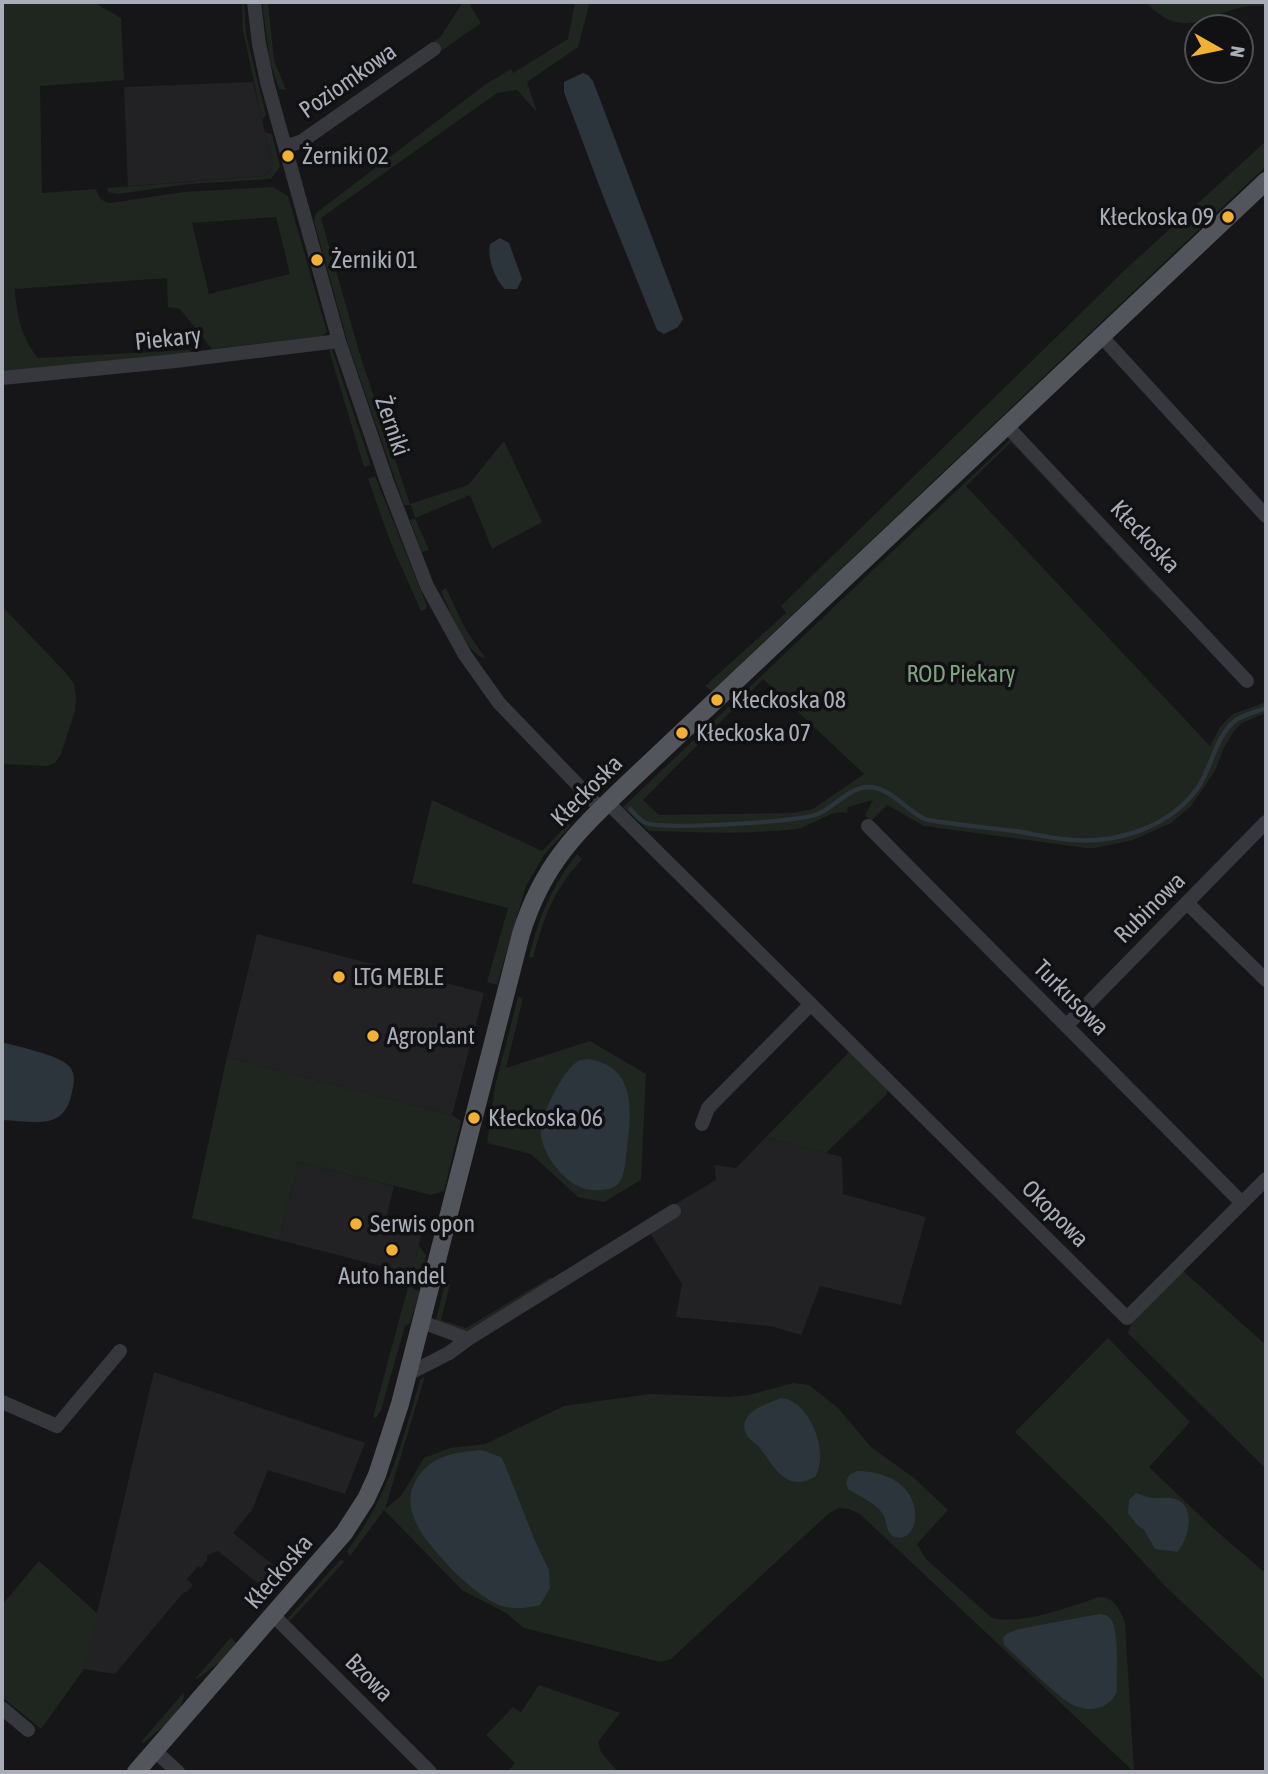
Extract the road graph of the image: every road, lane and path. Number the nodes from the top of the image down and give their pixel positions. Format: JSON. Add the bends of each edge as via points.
{"nodes":[{"id":1,"x":254,"y":2,"type":"edge"},
{"id":2,"x":434,"y":49,"type":"dead end"},
{"id":3,"x":285,"y":147,"type":"junction"},
{"id":4,"x":1266,"y":181,"type":"edge"},
{"id":5,"x":1102,"y":337,"type":"junction"},
{"id":6,"x":339,"y":341,"type":"junction"},
{"id":7,"x":2,"y":378,"type":"edge"},
{"id":8,"x":1007,"y":426,"type":"junction"},
{"id":9,"x":1266,"y":516,"type":"edge"},
{"id":10,"x":1247,"y":681,"type":"dead end"},
{"id":11,"x":604,"y":806,"type":"junction"},
{"id":12,"x":1266,"y":822,"type":"edge"},
{"id":13,"x":868,"y":826,"type":"dead end"},
{"id":14,"x":1187,"y":903,"type":"junction"},
{"id":15,"x":1266,"y":980,"type":"edge"},
{"id":16,"x":811,"y":1004,"type":"junction"},
{"id":17,"x":1066,"y":1026,"type":"junction"},
{"id":18,"x":702,"y":1124,"type":"dead end"},
{"id":19,"x":1266,"y":1179,"type":"edge"},
{"id":20,"x":1242,"y":1203,"type":"junction"},
{"id":21,"x":674,"y":1211,"type":"dead end"},
{"id":22,"x":422,"y":1322,"type":"junction"},
{"id":23,"x":468,"y":1339,"type":"junction"},
{"id":24,"x":120,"y":1351,"type":"dead end"},
{"id":25,"x":408,"y":1374,"type":"junction"},
{"id":26,"x":2,"y":1402,"type":"edge"},
{"id":27,"x":274,"y":1616,"type":"junction"},
{"id":28,"x":2,"y":1708,"type":"edge"},
{"id":29,"x":29,"y":1730,"type":"dead end"},
{"id":30,"x":155,"y":1751,"type":"junction"},
{"id":31,"x":136,"y":1772,"type":"edge"},
{"id":32,"x":178,"y":1772,"type":"edge"},
{"id":33,"x":430,"y":1772,"type":"edge"}],
"edges":[{"from":1,"to":3,"type":"street","name":"Żerniki","via":[[259,44]]},
{"from":2,"to":3,"type":"street","name":"Poziomkowa","via":[[302,141]]},
{"from":3,"to":6,"type":"street","name":"Żerniki"},
{"from":4,"to":5,"type":"main road","name":"Kłeckoska"},
{"from":5,"to":8,"type":"main road","name":"Kłeckoska"},
{"from":5,"to":9,"type":"street"},
{"from":6,"to":7,"type":"street","name":"Piekary"},
{"from":6,"to":11,"type":"street","name":"Żerniki","via":[[410,546],[465,655],[499,703]]},
{"from":8,"to":10,"type":"street","name":"Kłeckoska"},
{"from":8,"to":11,"type":"main road","name":"Kłeckoska"},
{"from":11,"to":16,"type":"street","name":"Okopowa"},
{"from":11,"to":22,"type":"main road","name":"Kłeckoska","via":[[558,856],[529,910]]},
{"from":12,"to":14,"type":"street","name":"Rubinowa"},
{"from":13,"to":17,"type":"street","name":"Turkusowa"},
{"from":14,"to":15,"type":"street"},
{"from":14,"to":17,"type":"street","name":"Rubinowa"},
{"from":16,"to":18,"type":"street","via":[[708,1108]]},
{"from":16,"to":20,"type":"street","name":"Okopowa","via":[[1127,1318]]},
{"from":17,"to":20,"type":"street","name":"Turkusowa"},
{"from":19,"to":20,"type":"street","name":"Okopowa"},
{"from":21,"to":23,"type":"street"},
{"from":22,"to":23,"type":"street"},
{"from":22,"to":25,"type":"main road","name":"Kłeckoska"},
{"from":23,"to":25,"type":"street"},
{"from":24,"to":26,"type":"street","via":[[57,1426]]},
{"from":25,"to":27,"type":"main road","name":"Kłeckoska","via":[[391,1437],[366,1499],[336,1543]]},
{"from":27,"to":30,"type":"main road","name":"Kłeckoska"},
{"from":27,"to":33,"type":"street","name":"Bzowa"},
{"from":28,"to":29,"type":"street"},
{"from":30,"to":31,"type":"main road","name":"Kłeckoska"},
{"from":30,"to":32,"type":"street"}]}
